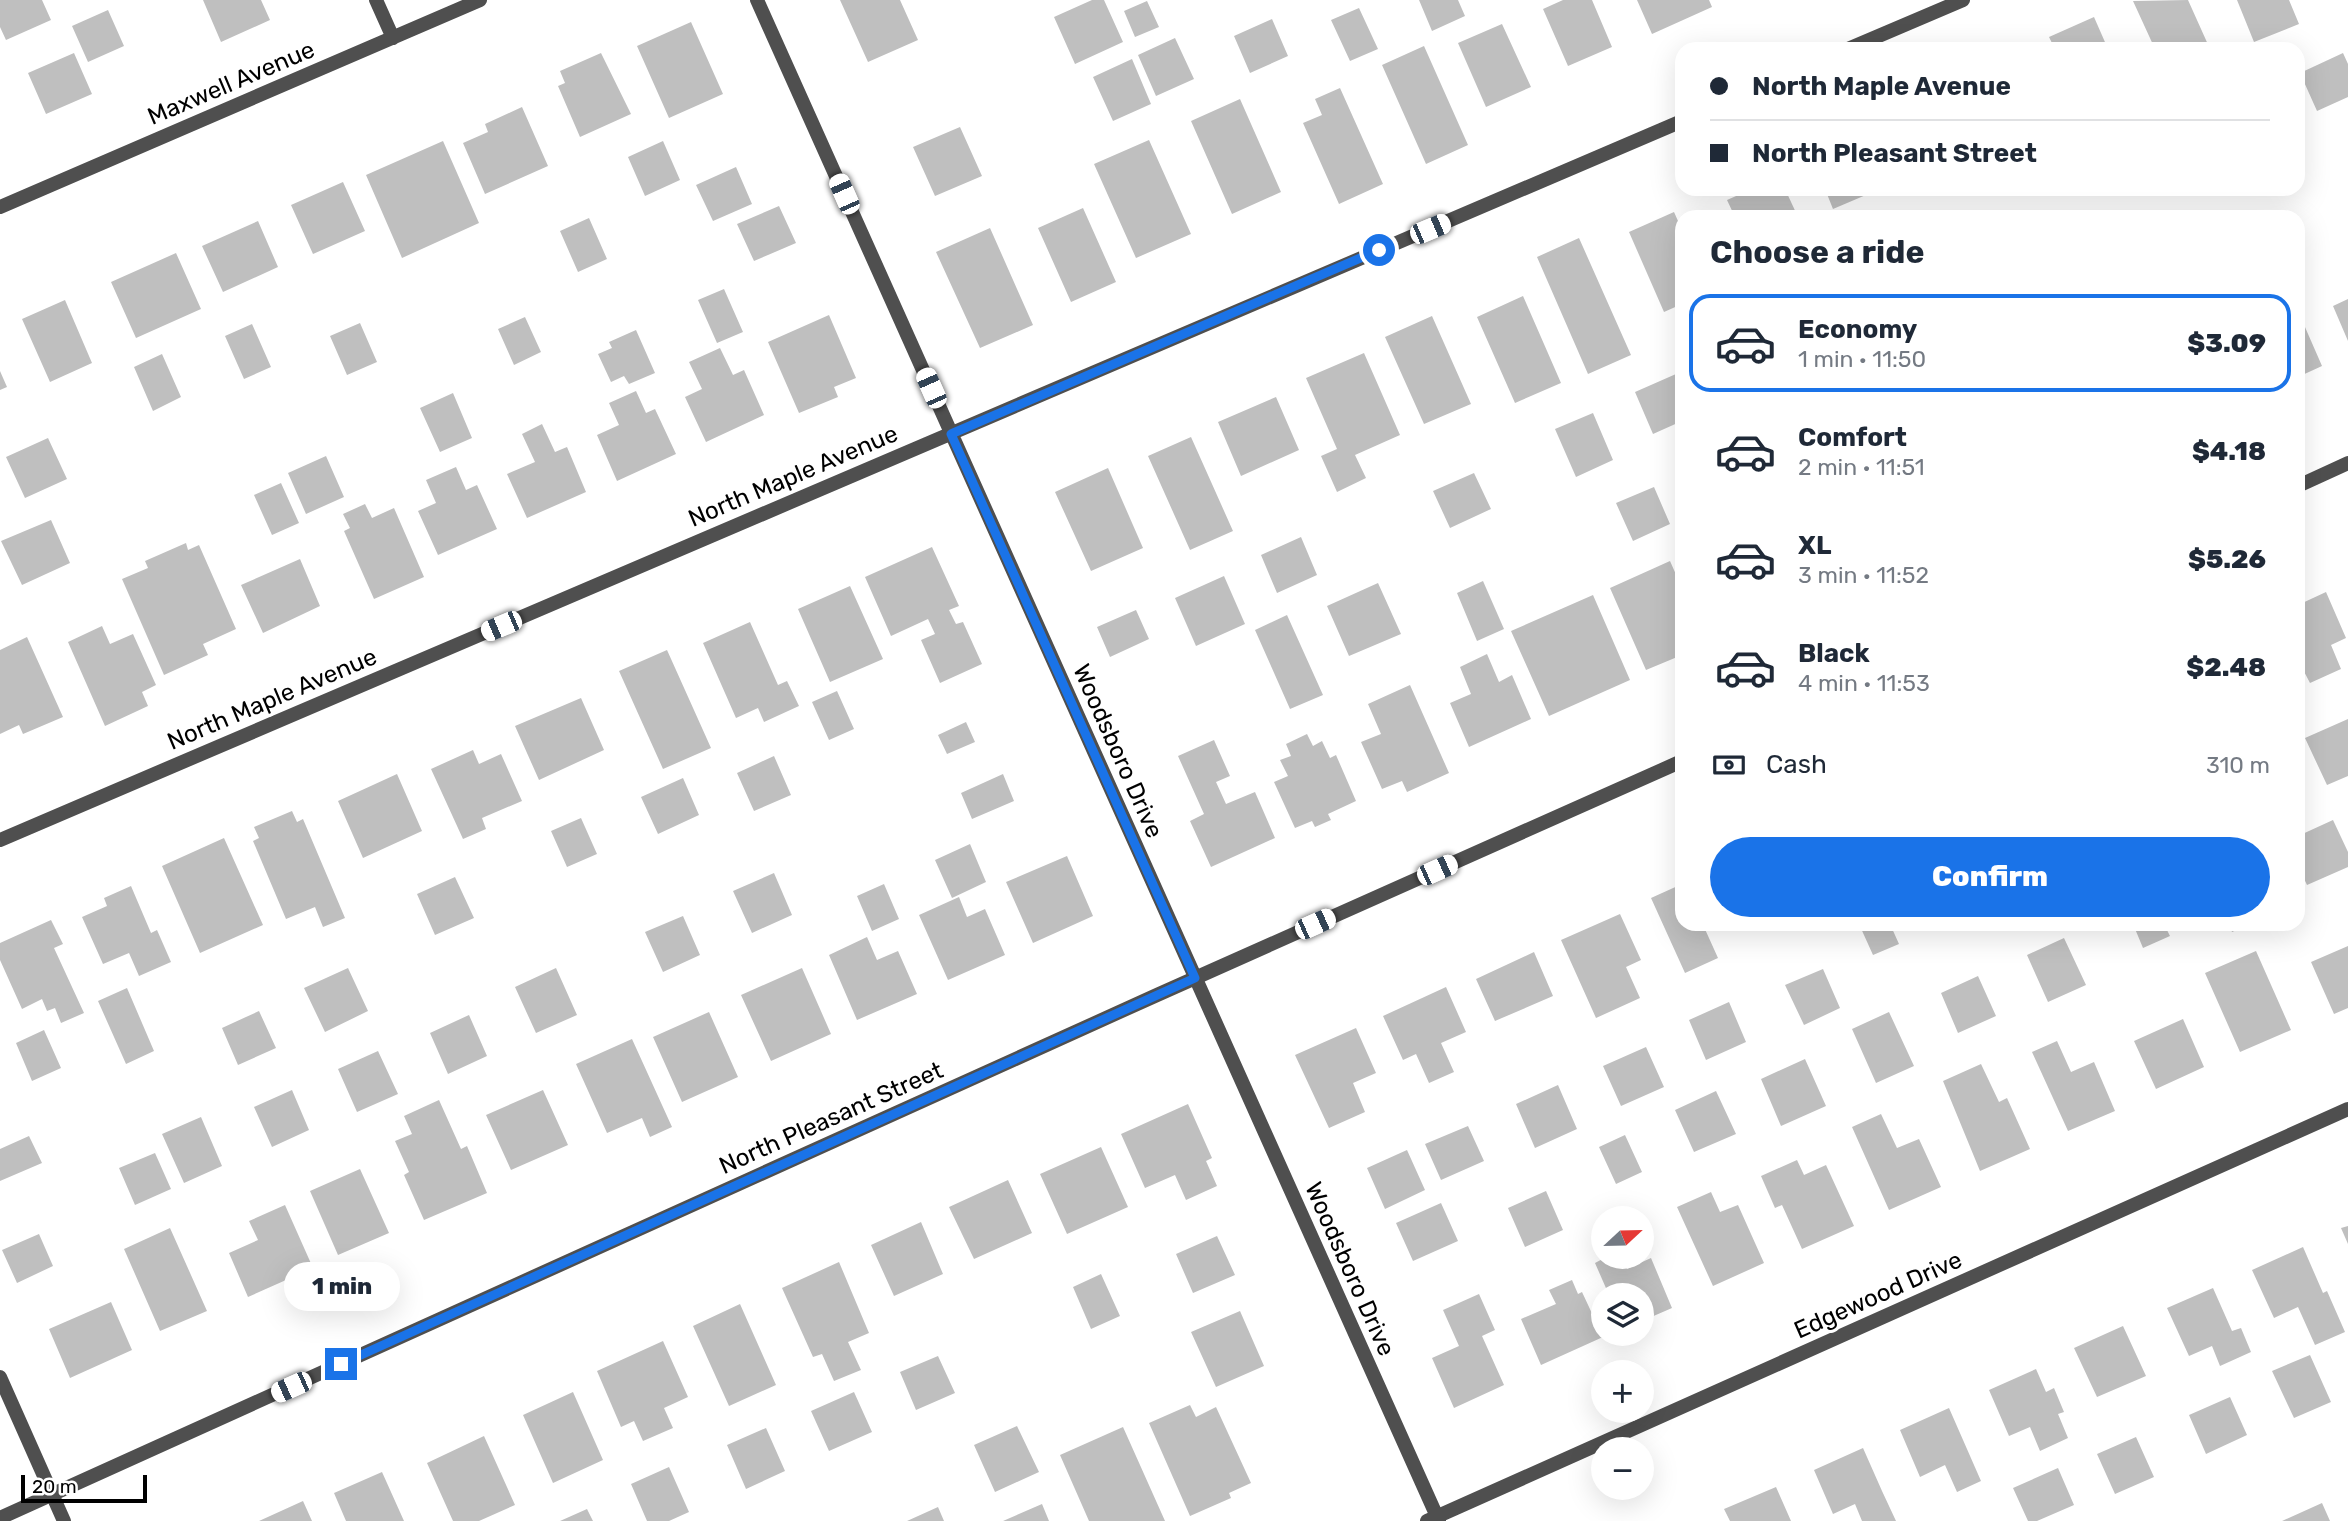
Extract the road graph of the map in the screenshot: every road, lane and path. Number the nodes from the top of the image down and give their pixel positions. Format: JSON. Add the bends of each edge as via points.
{"nodes":[{"id":1,"x":376,"y":0,"type":"edge"},
{"id":2,"x":480,"y":0,"type":"edge"},
{"id":3,"x":757,"y":0,"type":"edge"},
{"id":4,"x":1962,"y":0,"type":"edge"},
{"id":5,"x":393,"y":38,"type":"junction"},
{"id":6,"x":1864,"y":42,"type":"edge"},
{"id":7,"x":1675,"y":124,"type":"edge"},
{"id":8,"x":0,"y":207,"type":"edge"},
{"id":9,"x":951,"y":434,"type":"junction"},
{"id":10,"x":2348,"y":463,"type":"edge"},
{"id":11,"x":2305,"y":483,"type":"edge"},
{"id":12,"x":1675,"y":764,"type":"edge"},
{"id":13,"x":0,"y":840,"type":"edge"},
{"id":14,"x":1195,"y":978,"type":"junction"},
{"id":15,"x":2348,"y":1109,"type":"edge"},
{"id":16,"x":0,"y":1377,"type":"edge"},
{"id":17,"x":52,"y":1495,"type":"junction"},
{"id":18,"x":0,"y":1518,"type":"edge"},
{"id":19,"x":1434,"y":1519,"type":"edge"},
{"id":20,"x":64,"y":1521,"type":"edge"}],
"edges":[{"from":1,"to":5,"type":"street"},
{"from":2,"to":5,"type":"street","name":"Maxwell Avenue"},
{"from":3,"to":9,"type":"street","name":"Woodsboro Drive"},
{"from":4,"to":6,"type":"street"},
{"from":5,"to":8,"type":"street","name":"Maxwell Avenue"},
{"from":7,"to":9,"type":"street","name":"North Maple Avenue"},
{"from":9,"to":13,"type":"street","name":"North Maple Avenue"},
{"from":9,"to":14,"type":"street","name":"Woodsboro Drive"},
{"from":10,"to":11,"type":"street"},
{"from":12,"to":14,"type":"street","name":"North Pleasant Street"},
{"from":14,"to":17,"type":"street","name":"North Pleasant Street"},
{"from":14,"to":19,"type":"street","name":"Woodsboro Drive"},
{"from":15,"to":19,"type":"street","name":"Edgewood Drive"},
{"from":16,"to":17,"type":"street"},
{"from":17,"to":18,"type":"street","name":"North Pleasant Street"},
{"from":17,"to":20,"type":"street"}]}
